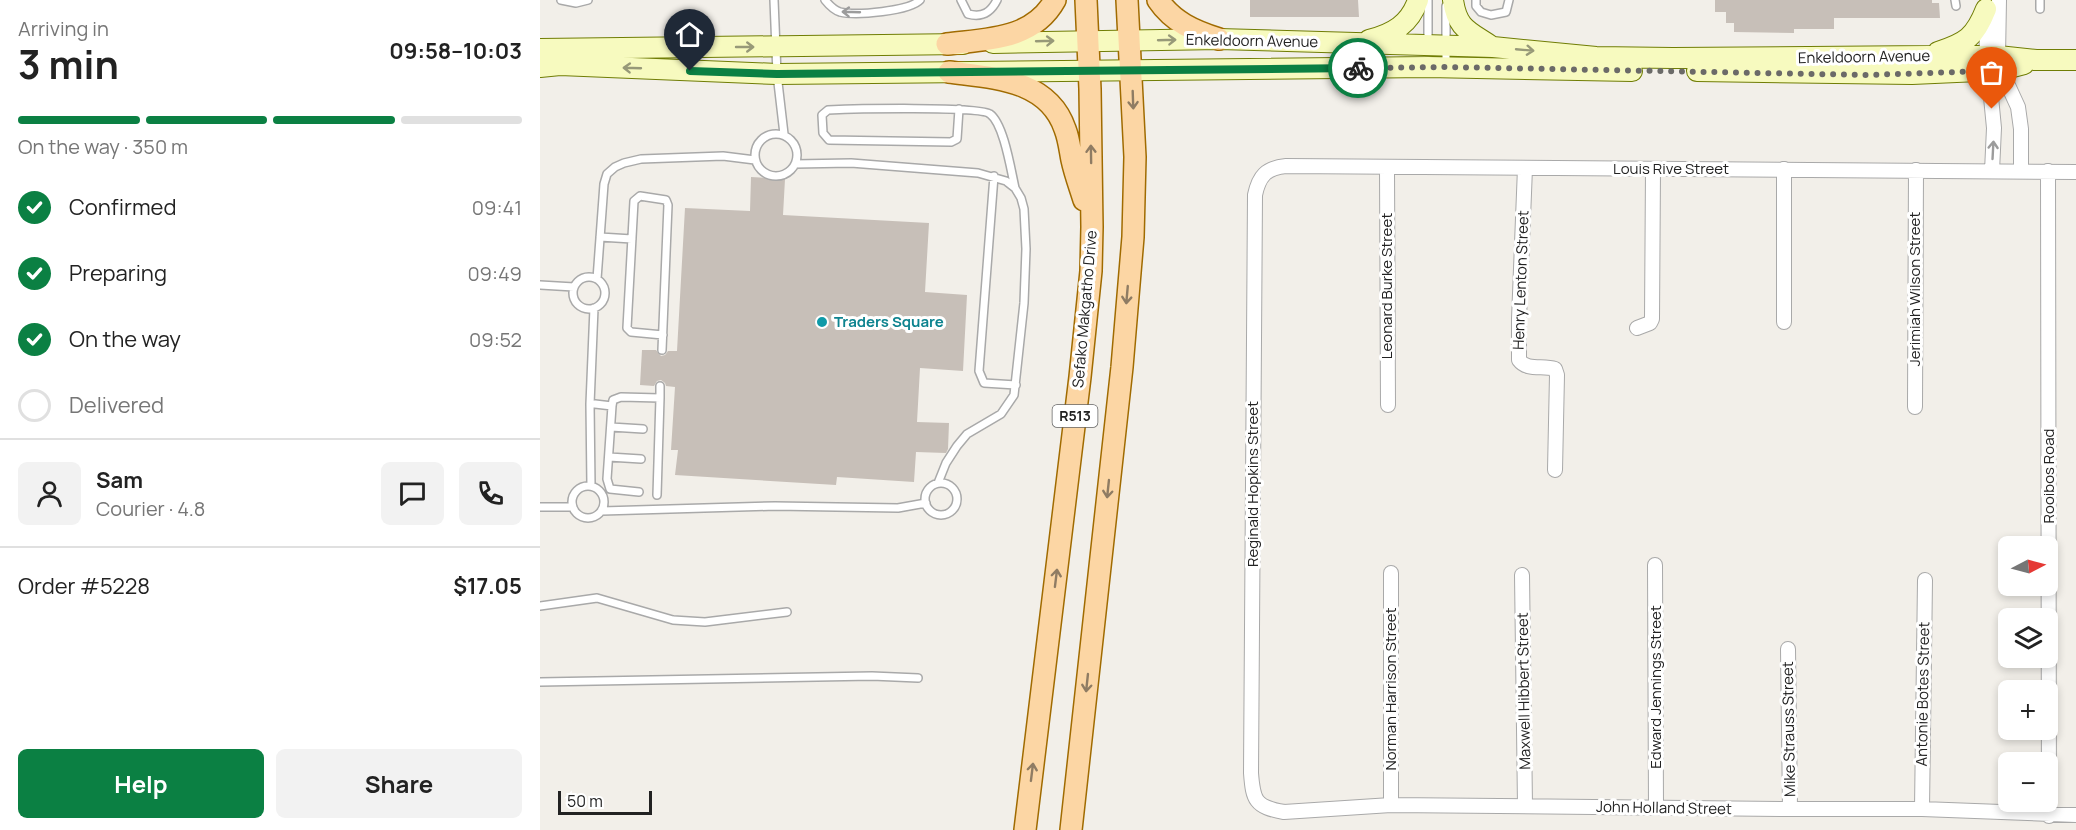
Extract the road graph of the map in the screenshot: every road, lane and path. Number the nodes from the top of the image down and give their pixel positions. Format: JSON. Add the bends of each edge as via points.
{"nodes":[{"id":1,"x":561,"y":0,"type":"edge"},
{"id":2,"x":585,"y":0,"type":"edge"},
{"id":3,"x":774,"y":0,"type":"edge"},
{"id":4,"x":825,"y":0,"type":"edge"},
{"id":5,"x":920,"y":0,"type":"edge"},
{"id":6,"x":961,"y":0,"type":"edge"},
{"id":7,"x":997,"y":0,"type":"edge"},
{"id":8,"x":1055,"y":0,"type":"edge"},
{"id":9,"x":1086,"y":0,"type":"edge"},
{"id":10,"x":1127,"y":0,"type":"edge"},
{"id":11,"x":1158,"y":0,"type":"edge"},
{"id":12,"x":1419,"y":0,"type":"edge"},
{"id":13,"x":1428,"y":0,"type":"edge"},
{"id":14,"x":1445,"y":0,"type":"edge"},
{"id":15,"x":1453,"y":0,"type":"edge"},
{"id":16,"x":1476,"y":0,"type":"edge"},
{"id":17,"x":1509,"y":0,"type":"edge"},
{"id":18,"x":2040,"y":0,"type":"edge"},
{"id":19,"x":1990,"y":3,"type":"edge"},
{"id":20,"x":2040,"y":9,"type":"dead end"},
{"id":21,"x":1219,"y":39,"type":"junction"},
{"id":22,"x":1088,"y":40,"type":"junction"},
{"id":23,"x":1129,"y":40,"type":"junction"},
{"id":24,"x":1355,"y":43,"type":"junction"},
{"id":25,"x":947,"y":44,"type":"junction"},
{"id":26,"x":1437,"y":46,"type":"junction"},
{"id":27,"x":776,"y":47,"type":"junction"},
{"id":28,"x":1493,"y":47,"type":"junction"},
{"id":29,"x":540,"y":49,"type":"edge"},
{"id":30,"x":1930,"y":56,"type":"junction"},
{"id":31,"x":2076,"y":60,"type":"edge"},
{"id":32,"x":1994,"y":63,"type":"junction"},
{"id":33,"x":540,"y":67,"type":"edge"},
{"id":34,"x":1437,"y":67,"type":"junction"},
{"id":35,"x":1131,"y":69,"type":"junction"},
{"id":36,"x":1089,"y":70,"type":"junction"},
{"id":37,"x":949,"y":72,"type":"junction"},
{"id":38,"x":777,"y":74,"type":"junction"},
{"id":39,"x":959,"y":110,"type":"junction"},
{"id":40,"x":784,"y":134,"type":"junction"},
{"id":41,"x":755,"y":160,"type":"junction"},
{"id":42,"x":795,"y":164,"type":"junction"},
{"id":43,"x":1387,"y":167,"type":"junction"},
{"id":44,"x":1525,"y":168,"type":"junction"},
{"id":45,"x":1784,"y":169,"type":"junction"},
{"id":46,"x":1267,"y":170,"type":"joint"},
{"id":47,"x":1653,"y":170,"type":"junction"},
{"id":48,"x":1916,"y":170,"type":"junction"},
{"id":49,"x":1992,"y":171,"type":"junction"},
{"id":50,"x":2021,"y":171,"type":"junction"},
{"id":51,"x":2048,"y":171,"type":"junction"},
{"id":52,"x":2076,"y":172,"type":"edge"},
{"id":53,"x":994,"y":176,"type":"junction"},
{"id":54,"x":1015,"y":188,"type":"junction"},
{"id":55,"x":1092,"y":227,"type":"junction"},
{"id":56,"x":600,"y":237,"type":"junction"},
{"id":57,"x":632,"y":239,"type":"junction"},
{"id":58,"x":597,"y":279,"type":"junction"},
{"id":59,"x":540,"y":285,"type":"edge"},
{"id":60,"x":574,"y":287,"type":"junction"},
{"id":61,"x":594,"y":308,"type":"junction"},
{"id":62,"x":1784,"y":322,"type":"dead end"},
{"id":63,"x":1637,"y":328,"type":"dead end"},
{"id":64,"x":663,"y":335,"type":"junction"},
{"id":65,"x":662,"y":350,"type":"dead end"},
{"id":66,"x":1016,"y":385,"type":"junction"},
{"id":67,"x":660,"y":386,"type":"dead end"},
{"id":68,"x":660,"y":398,"type":"junction"},
{"id":69,"x":595,"y":404,"type":"dead end"},
{"id":70,"x":1388,"y":405,"type":"dead end"},
{"id":71,"x":612,"y":406,"type":"junction"},
{"id":72,"x":1915,"y":407,"type":"dead end"},
{"id":73,"x":611,"y":427,"type":"junction"},
{"id":74,"x":643,"y":429,"type":"dead end"},
{"id":75,"x":609,"y":457,"type":"junction"},
{"id":76,"x":641,"y":459,"type":"dead end"},
{"id":77,"x":1555,"y":470,"type":"dead end"},
{"id":78,"x":938,"y":483,"type":"junction"},
{"id":79,"x":591,"y":486,"type":"junction"},
{"id":80,"x":639,"y":492,"type":"dead end"},
{"id":81,"x":657,"y":495,"type":"dead end"},
{"id":82,"x":926,"y":503,"type":"junction"},
{"id":83,"x":540,"y":507,"type":"edge"},
{"id":84,"x":573,"y":507,"type":"junction"},
{"id":85,"x":602,"y":511,"type":"junction"},
{"id":86,"x":1655,"y":565,"type":"dead end"},
{"id":87,"x":1391,"y":573,"type":"dead end"},
{"id":88,"x":1522,"y":575,"type":"dead end"},
{"id":89,"x":1925,"y":580,"type":"dead end"},
{"id":90,"x":540,"y":606,"type":"edge"},
{"id":91,"x":787,"y":612,"type":"dead end"},
{"id":92,"x":1788,"y":649,"type":"dead end"},
{"id":93,"x":918,"y":678,"type":"dead end"},
{"id":94,"x":540,"y":682,"type":"edge"},
{"id":95,"x":1256,"y":801,"type":"joint"},
{"id":96,"x":1391,"y":805,"type":"junction"},
{"id":97,"x":1525,"y":806,"type":"junction"},
{"id":98,"x":1656,"y":808,"type":"junction"},
{"id":99,"x":1790,"y":809,"type":"junction"},
{"id":100,"x":1922,"y":809,"type":"junction"},
{"id":101,"x":2076,"y":815,"type":"edge"},
{"id":102,"x":2049,"y":816,"type":"junction"},
{"id":103,"x":1025,"y":830,"type":"edge"},
{"id":104,"x":1071,"y":830,"type":"edge"}],
"edges":[{"from":1,"to":2,"type":"lane"},
{"from":3,"to":27,"type":"lane"},
{"from":5,"to":4,"type":"lane","one_way":true,"via":[[908,7],[859,13],[839,12]]},
{"from":6,"to":7,"type":"lane","via":[[968,14],[975,16],[993,10]]},
{"from":8,"to":25,"type":"main road","via":[[1044,16],[1026,29],[1002,37]]},
{"from":9,"to":22,"type":"main road","name":"Sefako Makgatho Drive","number":"R513"},
{"from":10,"to":23,"type":"main road","number":"R513"},
{"from":11,"to":21,"type":"main road","via":[[1188,28]]},
{"from":12,"to":24,"type":"street","via":[[1402,26],[1382,37]]},
{"from":13,"to":26,"type":"lane"},
{"from":14,"to":26,"type":"lane"},
{"from":15,"to":28,"type":"street","via":[[1464,29]]},
{"from":16,"to":17,"type":"lane","via":[[1480,12],[1491,15],[1506,12]]},
{"from":18,"to":20,"type":"lane"},
{"from":19,"to":30,"type":"street","via":[[1968,39]]},
{"from":19,"to":32,"type":"street"},
{"from":23,"to":21,"type":"street","name":"Enkeldoorn Avenue","one_way":true},
{"from":21,"to":24,"type":"street","name":"Enkeldoorn Avenue"},
{"from":22,"to":23,"type":"street","name":"Enkeldoorn Avenue"},
{"from":25,"to":22,"type":"street","name":"Enkeldoorn Avenue","one_way":true},
{"from":22,"to":36,"type":"main road","name":"Sefako Makgatho Drive","number":"R513"},
{"from":23,"to":35,"type":"main road","number":"R513"},
{"from":24,"to":26,"type":"street","name":"Enkeldoorn Avenue"},
{"from":25,"to":27,"type":"street","name":"Enkeldoorn Avenue"},
{"from":26,"to":28,"type":"street","name":"Enkeldoorn Avenue"},
{"from":26,"to":34,"type":"lane"},
{"from":26,"to":34,"type":"lane"},
{"from":29,"to":27,"type":"street","name":"Enkeldoorn Avenue","one_way":true},
{"from":27,"to":38,"type":"lane"},
{"from":28,"to":30,"type":"street","name":"Enkeldoorn Avenue","one_way":true,"via":[[1596,57]]},
{"from":30,"to":32,"type":"street","name":"Enkeldoorn Avenue"},
{"from":31,"to":32,"type":"street","name":"Enkeldoorn Avenue"},
{"from":32,"to":34,"type":"street","name":"Enkeldoorn Avenue","via":[[1856,75]]},
{"from":49,"to":32,"type":"street","one_way":true},
{"from":32,"to":50,"type":"street","via":[[2018,107]]},
{"from":38,"to":33,"type":"street","name":"Enkeldoorn Avenue","one_way":true},
{"from":34,"to":35,"type":"street","name":"Enkeldoorn Avenue"},
{"from":35,"to":36,"type":"street","name":"Enkeldoorn Avenue"},
{"from":35,"to":104,"type":"main road","number":"R513","one_way":true,"via":[[1133,237]]},
{"from":36,"to":37,"type":"street","name":"Enkeldoorn Avenue"},
{"from":55,"to":36,"type":"main road","name":"Sefako Makgatho Drive","number":"R513","one_way":true},
{"from":37,"to":38,"type":"street","name":"Enkeldoorn Avenue"},
{"from":37,"to":55,"type":"main road","via":[[1019,84],[1038,92],[1048,102],[1065,129]]},
{"from":38,"to":40,"type":"lane"},
{"from":39,"to":39,"type":"lane","via":[[828,110],[822,115],[823,133],[829,140],[951,142],[959,132]]},
{"from":39,"to":54,"type":"lane","via":[[984,110],[992,115]]},
{"from":40,"to":41,"type":"lane","via":[[771,134],[759,141]]},
{"from":40,"to":42,"type":"lane","via":[[797,150]]},
{"from":41,"to":42,"type":"lane","via":[[764,172],[778,176]]},
{"from":41,"to":56,"type":"lane","via":[[723,156],[624,163],[607,174]]},
{"from":42,"to":53,"type":"lane","via":[[851,163]]},
{"from":43,"to":44,"type":"street","name":"Louis Rive Street"},
{"from":43,"to":46,"type":"street","name":"Louis Rive Street","via":[[1286,166]]},
{"from":43,"to":70,"type":"street","name":"Leonard Burke Street"},
{"from":44,"to":47,"type":"street","name":"Louis Rive Street"},
{"from":44,"to":77,"type":"street","name":"Henry Lenton Street","via":[[1519,360],[1527,366],[1550,367],[1557,375]]},
{"from":45,"to":47,"type":"street","name":"Louis Rive Street"},
{"from":45,"to":48,"type":"street","name":"Louis Rive Street"},
{"from":45,"to":62,"type":"street"},
{"from":46,"to":95,"type":"street","name":"Reginald Hopkins Street","via":[[1258,180],[1255,195],[1251,773]]},
{"from":47,"to":63,"type":"street","via":[[1652,319]]},
{"from":48,"to":49,"type":"street","name":"Louis Rive Street"},
{"from":48,"to":72,"type":"street","name":"Jerimiah Wilson Street"},
{"from":49,"to":50,"type":"street","name":"Louis Rive Street"},
{"from":50,"to":51,"type":"street","name":"Louis Rive Street"},
{"from":51,"to":52,"type":"street","name":"Louis Rive Street"},
{"from":51,"to":102,"type":"street","name":"Rooibos Road"},
{"from":53,"to":54,"type":"lane"},
{"from":53,"to":66,"type":"lane","via":[[979,371],[984,383]]},
{"from":54,"to":66,"type":"lane","via":[[1024,209],[1026,249]]},
{"from":103,"to":55,"type":"main road","name":"Sefako Makgatho Drive","number":"R513","one_way":true,"via":[[1083,357]]},
{"from":56,"to":57,"type":"lane"},
{"from":56,"to":58,"type":"lane"},
{"from":57,"to":64,"type":"lane","via":[[627,328],[631,332]]},
{"from":57,"to":64,"type":"lane","via":[[636,198],[666,200]]},
{"from":58,"to":60,"type":"lane","via":[[581,279]]},
{"from":58,"to":61,"type":"lane","via":[[605,292],[602,302]]},
{"from":59,"to":60,"type":"lane"},
{"from":60,"to":61,"type":"lane","via":[[576,302],[584,308]]},
{"from":61,"to":79,"type":"lane"},
{"from":64,"to":65,"type":"lane"},
{"from":66,"to":78,"type":"lane","via":[[1001,414],[976,427],[957,446]]},
{"from":67,"to":68,"type":"lane"},
{"from":68,"to":71,"type":"lane","via":[[621,396],[613,400]]},
{"from":68,"to":81,"type":"lane"},
{"from":69,"to":71,"type":"lane"},
{"from":71,"to":73,"type":"lane"},
{"from":73,"to":74,"type":"lane"},
{"from":73,"to":75,"type":"lane"},
{"from":75,"to":76,"type":"lane"},
{"from":75,"to":80,"type":"lane","via":[[610,489]]},
{"from":78,"to":82,"type":"lane","via":[[926,493]]},
{"from":78,"to":82,"type":"lane","via":[[953,488],[954,508],[946,514],[936,514]]},
{"from":79,"to":84,"type":"lane","via":[[576,492]]},
{"from":79,"to":85,"type":"lane","via":[[603,496]]},
{"from":82,"to":85,"type":"lane","via":[[898,508],[775,506]]},
{"from":83,"to":84,"type":"lane"},
{"from":84,"to":85,"type":"lane","via":[[584,517],[594,517]]},
{"from":86,"to":98,"type":"street","name":"Edward Jennings Street"},
{"from":87,"to":96,"type":"street","name":"Norman Harrison Street"},
{"from":88,"to":97,"type":"street","name":"Maxwell Hibbert Street"},
{"from":89,"to":100,"type":"street","name":"Antonie Botes Street"},
{"from":90,"to":91,"type":"lane","via":[[597,598],[673,620],[705,622]]},
{"from":92,"to":99,"type":"street","name":"Mike Strauss Street"},
{"from":93,"to":94,"type":"lane"},
{"from":95,"to":96,"type":"street","name":"John Holland Street","via":[[1270,810],[1284,812]]},
{"from":96,"to":97,"type":"street","name":"John Holland Street"},
{"from":97,"to":98,"type":"street","name":"John Holland Street"},
{"from":98,"to":99,"type":"street","name":"John Holland Street"},
{"from":99,"to":100,"type":"street","name":"John Holland Street"},
{"from":100,"to":102,"type":"street","name":"John Holland Street"},
{"from":101,"to":102,"type":"street","name":"John Holland Street"}]}
